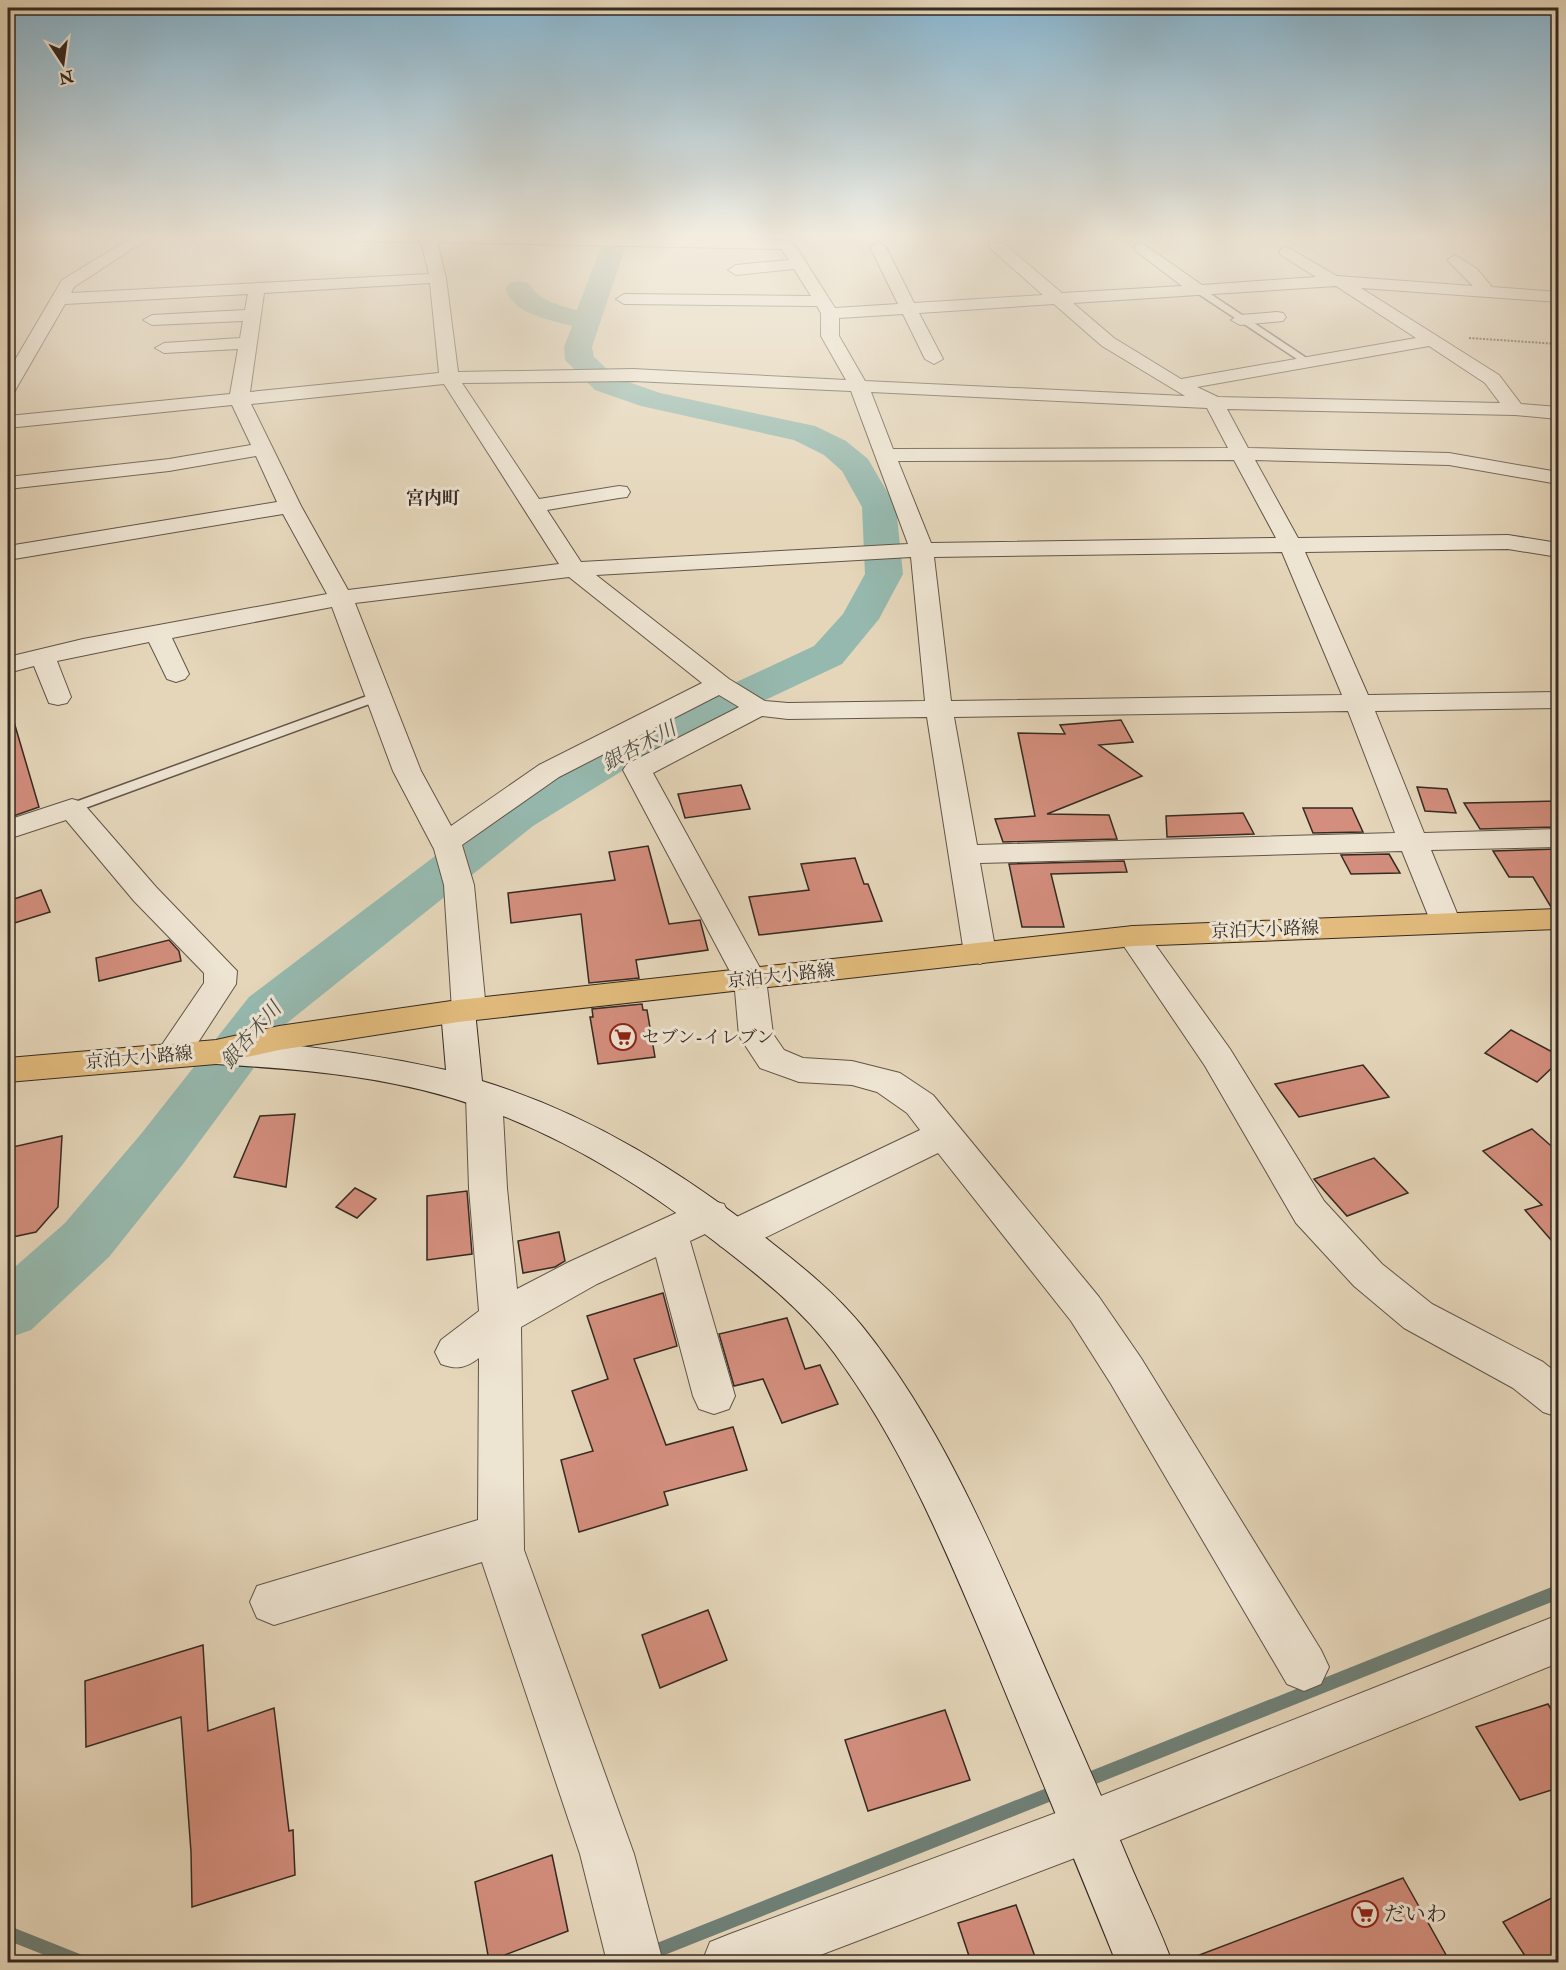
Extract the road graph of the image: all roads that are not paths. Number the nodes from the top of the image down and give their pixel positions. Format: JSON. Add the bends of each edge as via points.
{"nodes":[{"id":1,"x":38,"y":328,"type":"edge"},
{"id":2,"x":250,"y":328,"type":"edge"},
{"id":3,"x":443,"y":328,"type":"edge"},
{"id":4,"x":829,"y":328,"type":"edge"},
{"id":5,"x":919,"y":328,"type":"edge"},
{"id":6,"x":1091,"y":328,"type":"edge"},
{"id":7,"x":1253,"y":328,"type":"edge"},
{"id":8,"x":1411,"y":328,"type":"edge"},
{"id":9,"x":1427,"y":338,"type":"junction"},
{"id":10,"x":248,"y":343,"type":"junction"},
{"id":11,"x":164,"y":348,"type":"dead end"},
{"id":12,"x":934,"y":359,"type":"dead end"},
{"id":13,"x":15,"y":361,"type":"edge"},
{"id":14,"x":1306,"y":361,"type":"junction"},
{"id":15,"x":449,"y":378,"type":"junction"},
{"id":16,"x":1178,"y":385,"type":"junction"},
{"id":17,"x":859,"y":386,"type":"junction"},
{"id":18,"x":8,"y":387,"type":"edge"},
{"id":19,"x":239,"y":399,"type":"junction"},
{"id":20,"x":1214,"y":403,"type":"junction"},
{"id":21,"x":1515,"y":409,"type":"junction"},
{"id":22,"x":1558,"y":414,"type":"edge"},
{"id":23,"x":8,"y":422,"type":"edge"},
{"id":24,"x":263,"y":448,"type":"junction"},
{"id":25,"x":1242,"y":454,"type":"junction"},
{"id":26,"x":886,"y":455,"type":"junction"},
{"id":27,"x":1558,"y":478,"type":"edge"},
{"id":28,"x":8,"y":483,"type":"edge"},
{"id":29,"x":619,"y":492,"type":"dead end"},
{"id":30,"x":290,"y":506,"type":"junction"},
{"id":31,"x":533,"y":506,"type":"junction"},
{"id":32,"x":1290,"y":544,"type":"junction"},
{"id":33,"x":922,"y":550,"type":"junction"},
{"id":34,"x":1558,"y":550,"type":"edge"},
{"id":35,"x":8,"y":553,"type":"edge"},
{"id":36,"x":574,"y":569,"type":"junction"},
{"id":37,"x":341,"y":598,"type":"junction"},
{"id":38,"x":157,"y":633,"type":"junction"},
{"id":39,"x":43,"y":657,"type":"junction"},
{"id":40,"x":8,"y":665,"type":"edge"},
{"id":41,"x":176,"y":674,"type":"dead end"},
{"id":42,"x":720,"y":684,"type":"junction"},
{"id":43,"x":378,"y":696,"type":"junction"},
{"id":44,"x":58,"y":698,"type":"dead end"},
{"id":45,"x":1558,"y":700,"type":"edge"},
{"id":46,"x":1358,"y":702,"type":"junction"},
{"id":47,"x":758,"y":708,"type":"junction"},
{"id":48,"x":939,"y":709,"type":"junction"},
{"id":49,"x":72,"y":808,"type":"junction"},
{"id":50,"x":8,"y":830,"type":"edge"},
{"id":51,"x":1558,"y":838,"type":"edge"},
{"id":52,"x":1413,"y":842,"type":"junction"},
{"id":53,"x":447,"y":846,"type":"junction"},
{"id":54,"x":963,"y":854,"type":"junction"},
{"id":55,"x":1558,"y":919,"type":"edge"},
{"id":56,"x":1445,"y":923,"type":"junction"},
{"id":57,"x":1133,"y":936,"type":"junction"},
{"id":58,"x":980,"y":953,"type":"junction"},
{"id":59,"x":750,"y":979,"type":"junction"},
{"id":60,"x":464,"y":1011,"type":"junction"},
{"id":61,"x":271,"y":1047,"type":"junction"},
{"id":62,"x":195,"y":1053,"type":"junction"},
{"id":63,"x":8,"y":1070,"type":"edge"},
{"id":64,"x":475,"y":1093,"type":"junction"},
{"id":65,"x":944,"y":1134,"type":"junction"},
{"id":66,"x":722,"y":1225,"type":"junction"},
{"id":67,"x":669,"y":1234,"type":"junction"},
{"id":68,"x":500,"y":1318,"type":"junction"},
{"id":69,"x":456,"y":1352,"type":"dead end"},
{"id":70,"x":714,"y":1396,"type":"dead end"},
{"id":71,"x":1558,"y":1399,"type":"edge"},
{"id":72,"x":502,"y":1535,"type":"junction"},
{"id":73,"x":274,"y":1602,"type":"dead end"},
{"id":74,"x":1558,"y":1639,"type":"edge"},
{"id":75,"x":1304,"y":1667,"type":"dead end"},
{"id":76,"x":1088,"y":1827,"type":"junction"},
{"id":77,"x":631,"y":1946,"type":"edge"},
{"id":78,"x":730,"y":1962,"type":"edge"},
{"id":79,"x":1144,"y":1962,"type":"edge"}],
"edges":[{"from":1,"to":13,"type":"street"},
{"from":2,"to":10,"type":"street"},
{"from":3,"to":15,"type":"street"},
{"from":4,"to":17,"type":"street"},
{"from":5,"to":12,"type":"street"},
{"from":6,"to":16,"type":"street"},
{"from":7,"to":14,"type":"lane"},
{"from":8,"to":9,"type":"street"},
{"from":9,"to":14,"type":"street"},
{"from":9,"to":21,"type":"street","via":[[1492,379]]},
{"from":10,"to":11,"type":"street"},
{"from":10,"to":19,"type":"street"},
{"from":13,"to":18,"type":"street"},
{"from":14,"to":16,"type":"street"},
{"from":15,"to":17,"type":"street","via":[[633,375]]},
{"from":15,"to":19,"type":"street"},
{"from":15,"to":31,"type":"street"},
{"from":16,"to":20,"type":"street"},
{"from":17,"to":20,"type":"street"},
{"from":17,"to":26,"type":"street"},
{"from":19,"to":23,"type":"street"},
{"from":19,"to":24,"type":"street"},
{"from":20,"to":21,"type":"street"},
{"from":20,"to":25,"type":"street"},
{"from":21,"to":22,"type":"street"},
{"from":24,"to":28,"type":"street","via":[[169,465]]},
{"from":24,"to":30,"type":"street"},
{"from":25,"to":26,"type":"street"},
{"from":25,"to":27,"type":"street","via":[[1449,459]]},
{"from":25,"to":32,"type":"street"},
{"from":26,"to":33,"type":"street"},
{"from":29,"to":31,"type":"street"},
{"from":30,"to":35,"type":"street"},
{"from":30,"to":37,"type":"street"},
{"from":31,"to":36,"type":"street"},
{"from":32,"to":33,"type":"street"},
{"from":32,"to":34,"type":"street","via":[[1508,542]]},
{"from":32,"to":46,"type":"street"},
{"from":33,"to":36,"type":"street"},
{"from":33,"to":48,"type":"street"},
{"from":36,"to":37,"type":"street"},
{"from":36,"to":42,"type":"street"},
{"from":37,"to":38,"type":"street"},
{"from":37,"to":43,"type":"street"},
{"from":38,"to":39,"type":"street"},
{"from":38,"to":41,"type":"street"},
{"from":39,"to":40,"type":"street"},
{"from":39,"to":44,"type":"street"},
{"from":42,"to":47,"type":"street"},
{"from":42,"to":53,"type":"street","via":[[549,771]]},
{"from":43,"to":49,"type":"lane"},
{"from":43,"to":53,"type":"street","via":[[407,771]]},
{"from":45,"to":46,"type":"street"},
{"from":46,"to":48,"type":"street"},
{"from":46,"to":52,"type":"street"},
{"from":47,"to":48,"type":"street"},
{"from":47,"to":59,"type":"street","via":[[637,770]]},
{"from":48,"to":54,"type":"street"},
{"from":49,"to":50,"type":"street"},
{"from":49,"to":62,"type":"street","via":[[145,894],[221,971]]},
{"from":51,"to":52,"type":"street"},
{"from":52,"to":54,"type":"street"},
{"from":52,"to":56,"type":"street"},
{"from":53,"to":60,"type":"street","via":[[459,885]]},
{"from":54,"to":58,"type":"street"},
{"from":55,"to":56,"type":"main road","name":"京泊大小路線"},
{"from":56,"to":57,"type":"main road","name":"京泊大小路線"},
{"from":57,"to":58,"type":"main road","name":"京泊大小路線"},
{"from":57,"to":71,"type":"street","via":[[1218,1058],[1317,1220],[1368,1275],[1418,1316],[1528,1375]]},
{"from":58,"to":59,"type":"main road","name":"京泊大小路線"},
{"from":59,"to":60,"type":"main road","name":"京泊大小路線"},
{"from":59,"to":65,"type":"street","via":[[756,1036],[772,1059],[799,1070],[852,1073],[888,1082],[920,1104]]},
{"from":60,"to":61,"type":"main road","name":"京泊大小路線"},
{"from":60,"to":64,"type":"street"},
{"from":61,"to":62,"type":"street"},
{"from":61,"to":64,"type":"street","via":[[401,1072]]},
{"from":62,"to":63,"type":"main road","name":"京泊大小路線"},
{"from":64,"to":66,"type":"street","via":[[595,1140],[638,1165]]},
{"from":64,"to":68,"type":"street"},
{"from":65,"to":66,"type":"street"},
{"from":65,"to":75,"type":"street","via":[[1085,1309]]},
{"from":66,"to":67,"type":"street"},
{"from":66,"to":76,"type":"street","via":[[792,1280],[844,1334],[905,1422],[961,1528]]},
{"from":67,"to":68,"type":"street","via":[[583,1273]]},
{"from":67,"to":70,"type":"street"},
{"from":68,"to":69,"type":"street"},
{"from":68,"to":72,"type":"street"},
{"from":72,"to":73,"type":"street"},
{"from":72,"to":77,"type":"street","via":[[501,1550],[607,1854]]},
{"from":74,"to":76,"type":"street"},
{"from":76,"to":78,"type":"street"},
{"from":76,"to":79,"type":"street"}]}
